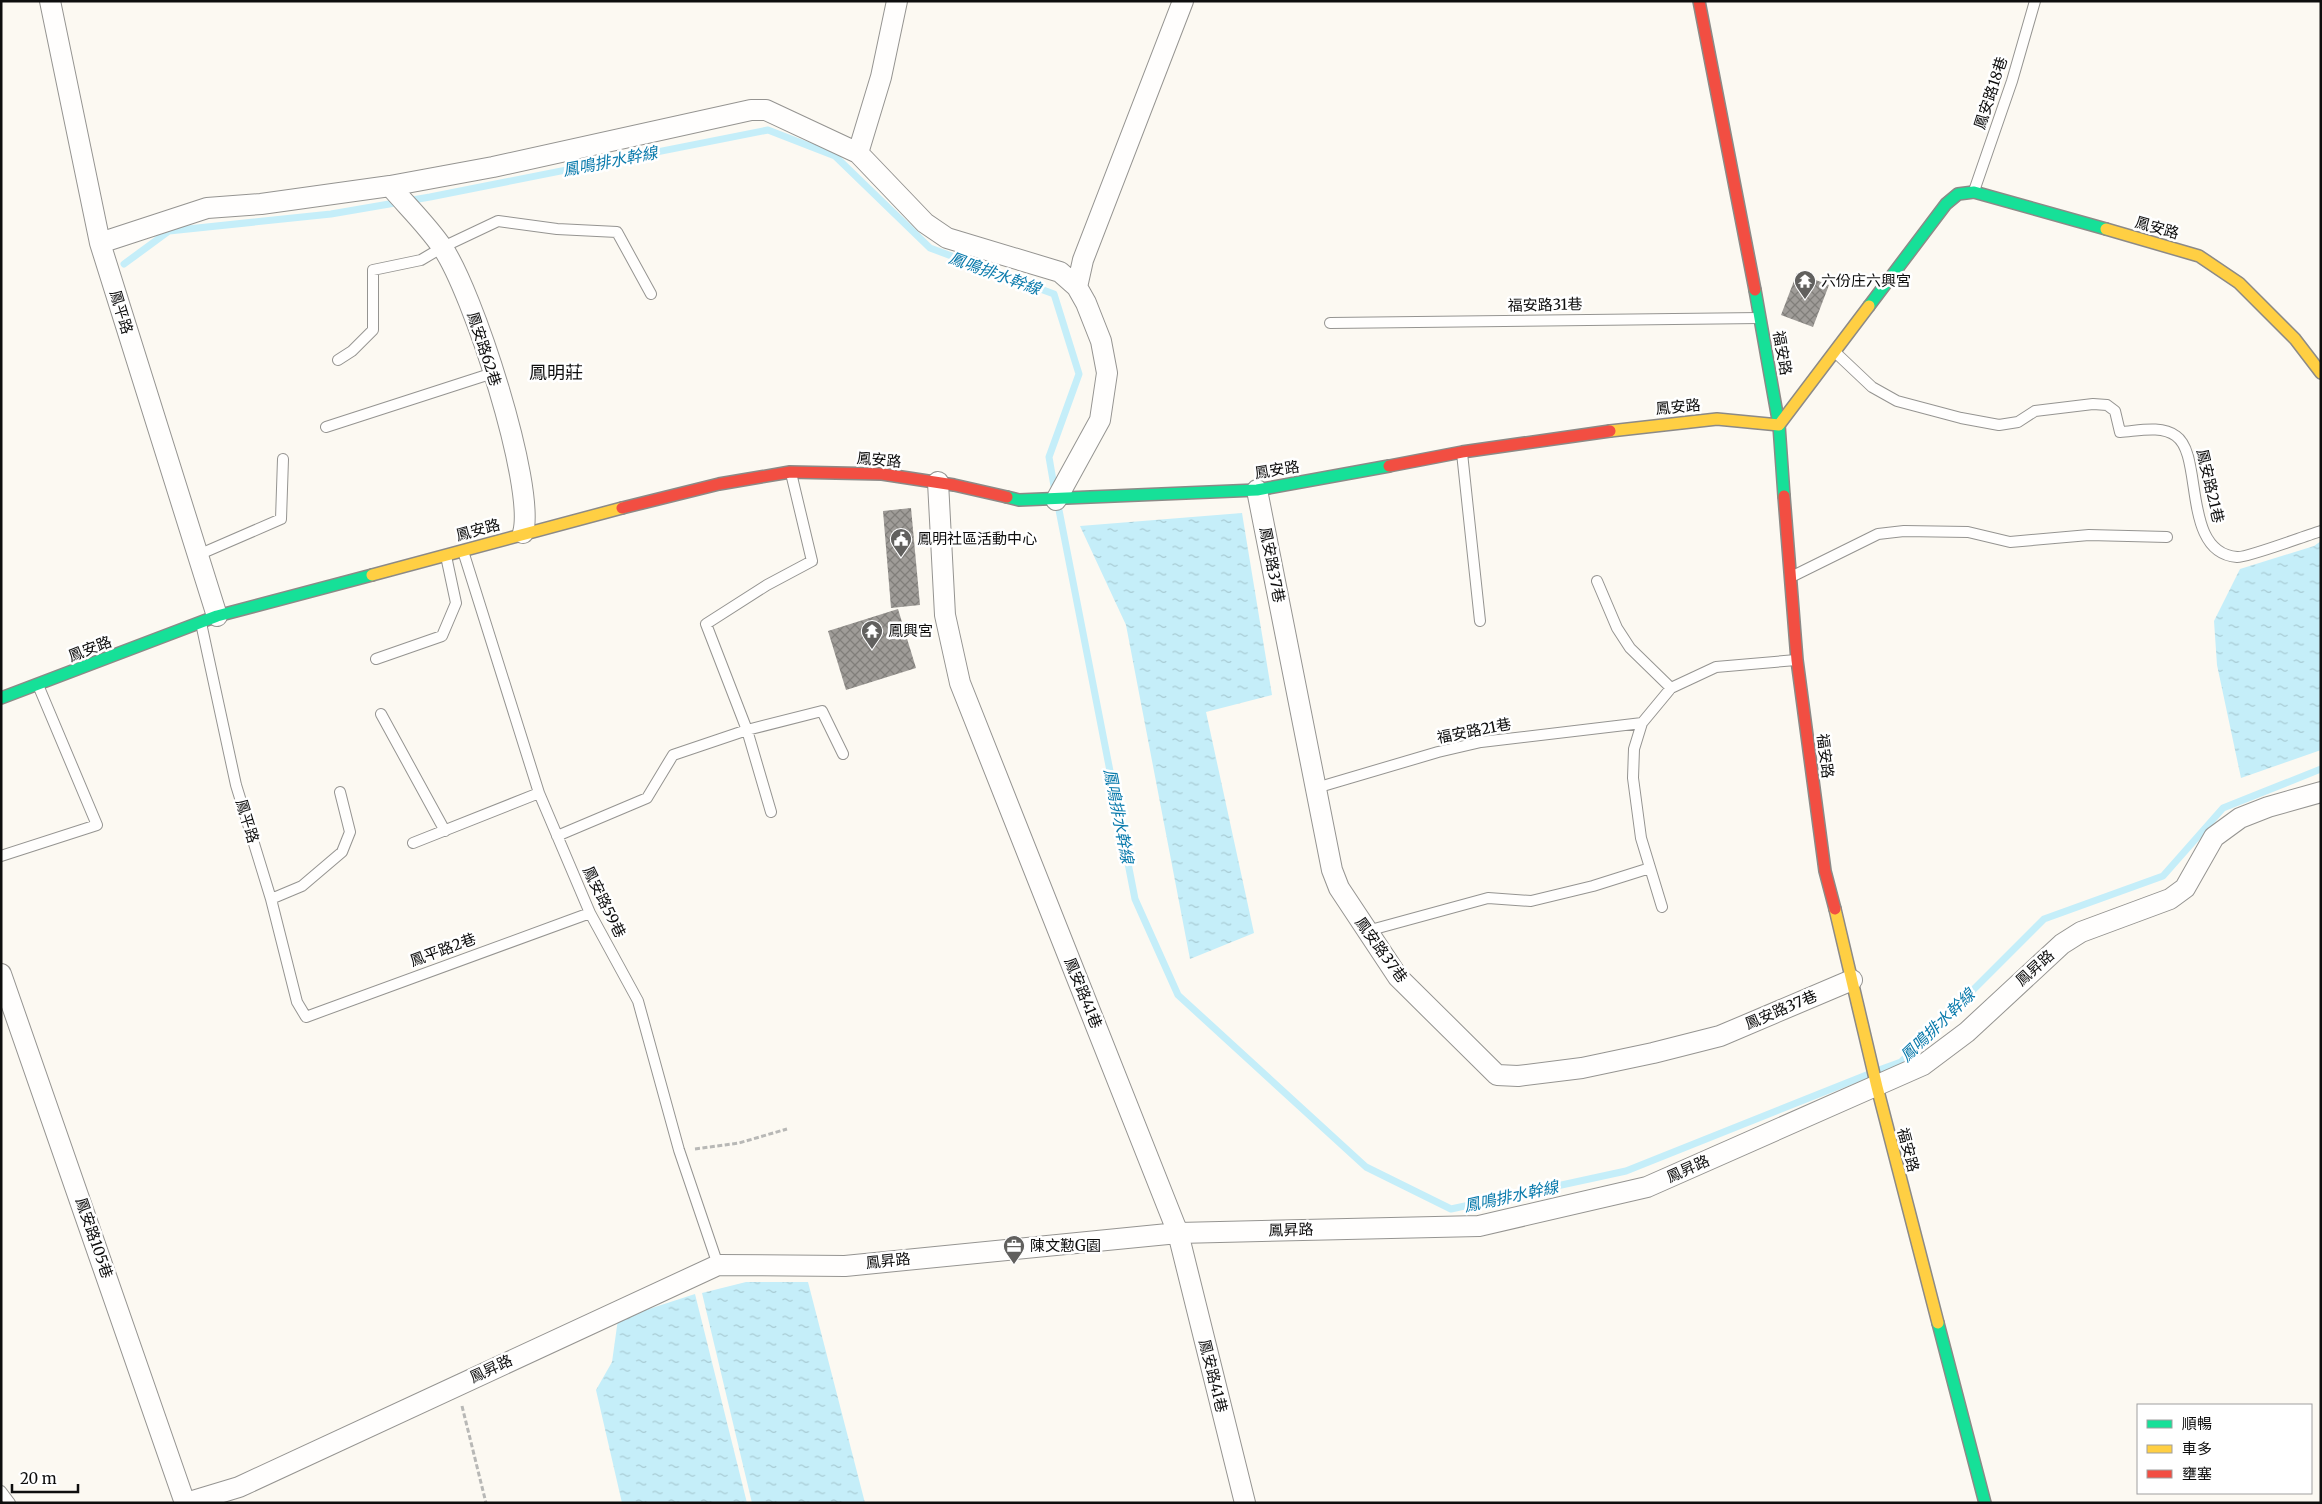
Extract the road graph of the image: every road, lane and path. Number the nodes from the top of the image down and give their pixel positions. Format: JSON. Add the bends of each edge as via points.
{"nodes":[{"id":1,"x":50,"y":1,"type":"edge"},
{"id":2,"x":897,"y":1,"type":"edge"},
{"id":3,"x":1183,"y":1,"type":"edge"},
{"id":4,"x":1699,"y":1,"type":"edge"},
{"id":5,"x":2035,"y":1,"type":"edge"},
{"id":6,"x":858,"y":153,"type":"junction"},
{"id":7,"x":394,"y":190,"type":"junction"},
{"id":8,"x":1974,"y":192,"type":"junction"},
{"id":9,"x":100,"y":243,"type":"junction"},
{"id":10,"x":442,"y":247,"type":"junction"},
{"id":11,"x":1077,"y":286,"type":"junction"},
{"id":12,"x":651,"y":294,"type":"dead end"},
{"id":13,"x":1761,"y":318,"type":"junction"},
{"id":14,"x":1330,"y":323,"type":"dead end"},
{"id":15,"x":1835,"y":352,"type":"junction"},
{"id":16,"x":338,"y":360,"type":"dead end"},
{"id":17,"x":493,"y":373,"type":"junction"},
{"id":18,"x":2321,"y":373,"type":"edge"},
{"id":19,"x":1780,"y":425,"type":"junction"},
{"id":20,"x":326,"y":426,"type":"dead end"},
{"id":21,"x":1462,"y":452,"type":"junction"},
{"id":22,"x":283,"y":459,"type":"dead end"},
{"id":23,"x":790,"y":472,"type":"junction"},
{"id":24,"x":938,"y":482,"type":"junction"},
{"id":25,"x":1257,"y":490,"type":"junction"},
{"id":26,"x":1056,"y":500,"type":"junction"},
{"id":27,"x":2321,"y":531,"type":"edge"},
{"id":28,"x":523,"y":533,"type":"junction"},
{"id":29,"x":2167,"y":537,"type":"dead end"},
{"id":30,"x":463,"y":550,"type":"junction"},
{"id":31,"x":445,"y":555,"type":"junction"},
{"id":32,"x":198,"y":556,"type":"junction"},
{"id":33,"x":1790,"y":578,"type":"junction"},
{"id":34,"x":1597,"y":581,"type":"dead end"},
{"id":35,"x":209,"y":619,"type":"junction"},
{"id":36,"x":1480,"y":621,"type":"dead end"},
{"id":37,"x":376,"y":659,"type":"dead end"},
{"id":38,"x":1797,"y":660,"type":"junction"},
{"id":39,"x":38,"y":685,"type":"junction"},
{"id":40,"x":1672,"y":688,"type":"junction"},
{"id":41,"x":1,"y":698,"type":"edge"},
{"id":42,"x":381,"y":714,"type":"dead end"},
{"id":43,"x":1642,"y":724,"type":"junction"},
{"id":44,"x":747,"y":730,"type":"junction"},
{"id":45,"x":843,"y":754,"type":"dead end"},
{"id":46,"x":1316,"y":788,"type":"junction"},
{"id":47,"x":340,"y":792,"type":"dead end"},
{"id":48,"x":2321,"y":792,"type":"edge"},
{"id":49,"x":539,"y":793,"type":"junction"},
{"id":50,"x":771,"y":812,"type":"dead end"},
{"id":51,"x":445,"y":831,"type":"junction"},
{"id":52,"x":557,"y":836,"type":"junction"},
{"id":53,"x":413,"y":843,"type":"dead end"},
{"id":54,"x":1,"y":856,"type":"edge"},
{"id":55,"x":1650,"y":868,"type":"junction"},
{"id":56,"x":271,"y":899,"type":"junction"},
{"id":57,"x":1662,"y":907,"type":"dead end"},
{"id":58,"x":590,"y":912,"type":"junction"},
{"id":59,"x":1367,"y":931,"type":"junction"},
{"id":60,"x":1,"y":974,"type":"edge"},
{"id":61,"x":1852,"y":980,"type":"junction"},
{"id":62,"x":306,"y":1017,"type":"joint"},
{"id":63,"x":1876,"y":1087,"type":"junction"},
{"id":64,"x":787,"y":1129,"type":"dead end"},
{"id":65,"x":679,"y":1150,"type":"junction"},
{"id":66,"x":1178,"y":1233,"type":"junction"},
{"id":67,"x":718,"y":1265,"type":"junction"},
{"id":68,"x":456,"y":1386,"type":"junction"},
{"id":69,"x":1,"y":1492,"type":"edge"},
{"id":70,"x":10,"y":1503,"type":"edge"},
{"id":71,"x":185,"y":1503,"type":"edge"},
{"id":72,"x":486,"y":1503,"type":"edge"},
{"id":73,"x":1245,"y":1503,"type":"edge"},
{"id":74,"x":1985,"y":1503,"type":"edge"}],
"edges":[{"from":1,"to":9,"type":"street","name":"鳳平路"},
{"from":2,"to":6,"type":"street","via":[[881,77]]},
{"from":3,"to":11,"type":"street","via":[[1086,251]]},
{"from":4,"to":13,"type":"street","name":"福安路"},
{"from":5,"to":8,"type":"lane","name":"鳳安路18巷"},
{"from":6,"to":7,"type":"street","via":[[766,110],[751,110]]},
{"from":6,"to":11,"type":"street","via":[[925,223],[947,238],[1060,272]]},
{"from":7,"to":9,"type":"street","via":[[207,208]]},
{"from":7,"to":10,"type":"street","name":"鳳安路62巷"},
{"from":8,"to":15,"type":"street","via":[[1958,194],[1946,204]]},
{"from":8,"to":18,"type":"street","name":"鳳安路","via":[[2200,256],[2239,283],[2295,340]]},
{"from":9,"to":32,"type":"street","name":"鳳平路"},
{"from":10,"to":12,"type":"lane","via":[[498,221],[557,229],[617,232]]},
{"from":10,"to":16,"type":"lane","via":[[421,260],[373,270],[373,330]]},
{"from":10,"to":17,"type":"street","name":"鳳安路62巷","via":[[466,293]]},
{"from":11,"to":26,"type":"street","via":[[1101,341],[1107,373],[1100,420]]},
{"from":13,"to":14,"type":"lane","name":"福安路31巷"},
{"from":13,"to":19,"type":"street","name":"福安路"},
{"from":15,"to":19,"type":"street"},
{"from":15,"to":27,"type":"lane","name":"鳳安路21巷","via":[[1872,387],[1897,401],[1961,418],[1999,425],[2018,422],[2035,411],[2107,405],[2115,411],[2120,432],[2163,430],[2176,435],[2184,442],[2188,454],[2202,528],[2221,551],[2238,557]]},
{"from":17,"to":20,"type":"lane"},
{"from":17,"to":28,"type":"street","name":"鳳安路62巷","via":[[514,443],[525,501],[527,522]]},
{"from":19,"to":21,"type":"street","name":"鳳安路","via":[[1717,419],[1641,426]]},
{"from":19,"to":33,"type":"street","name":"福安路"},
{"from":21,"to":25,"type":"street","name":"鳳安路"},
{"from":21,"to":36,"type":"lane"},
{"from":22,"to":32,"type":"lane","via":[[281,519]]},
{"from":23,"to":24,"type":"street","name":"鳳安路","via":[[882,474]]},
{"from":23,"to":28,"type":"street","name":"鳳安路","via":[[710,486]]},
{"from":23,"to":44,"type":"lane","via":[[812,561],[706,624]]},
{"from":24,"to":26,"type":"street","name":"鳳安路","via":[[1019,500]]},
{"from":24,"to":66,"type":"street","name":"鳳安路41巷","via":[[945,615],[960,683]]},
{"from":25,"to":26,"type":"street","name":"鳳安路"},
{"from":25,"to":46,"type":"street","name":"鳳安路37巷"},
{"from":28,"to":30,"type":"street","name":"鳳安路"},
{"from":29,"to":33,"type":"lane","via":[[2089,535],[2010,542],[1968,532],[1892,532],[1878,534]]},
{"from":30,"to":31,"type":"street","name":"鳳安路"},
{"from":30,"to":49,"type":"lane","name":"鳳安路59巷"},
{"from":31,"to":35,"type":"street","name":"鳳安路"},
{"from":31,"to":37,"type":"lane","via":[[456,603],[442,636]]},
{"from":32,"to":35,"type":"street","name":"鳳平路"},
{"from":33,"to":38,"type":"street","name":"福安路"},
{"from":34,"to":40,"type":"lane","via":[[1617,628],[1630,648]]},
{"from":35,"to":39,"type":"street","name":"鳳安路"},
{"from":35,"to":56,"type":"lane","name":"鳳平路","via":[[236,785]]},
{"from":38,"to":40,"type":"lane","via":[[1716,667]]},
{"from":38,"to":61,"type":"street","name":"福安路","via":[[1825,871]]},
{"from":39,"to":41,"type":"street","name":"鳳安路"},
{"from":39,"to":54,"type":"lane","via":[[97,825]]},
{"from":40,"to":43,"type":"lane"},
{"from":42,"to":51,"type":"lane"},
{"from":43,"to":46,"type":"lane","name":"福安路21巷","via":[[1481,742]]},
{"from":43,"to":55,"type":"lane","via":[[1634,749],[1633,778],[1641,838]]},
{"from":44,"to":45,"type":"lane","via":[[822,711]]},
{"from":44,"to":50,"type":"lane"},
{"from":44,"to":52,"type":"lane","via":[[673,755],[646,798]]},
{"from":46,"to":59,"type":"street","name":"鳳安路37巷","via":[[1332,870],[1339,888]]},
{"from":47,"to":56,"type":"lane","via":[[350,832],[342,852],[302,886]]},
{"from":48,"to":63,"type":"street","name":"鳳昇路","via":[[2240,818],[2214,837],[2185,888],[2170,899],[2081,932],[2062,944],[1967,1032],[1922,1065]]},
{"from":49,"to":51,"type":"lane"},
{"from":49,"to":52,"type":"lane","name":"鳳安路59巷"},
{"from":51,"to":53,"type":"lane"},
{"from":52,"to":58,"type":"lane","name":"鳳安路59巷"},
{"from":55,"to":57,"type":"lane"},
{"from":55,"to":59,"type":"lane","via":[[1531,901],[1488,898]]},
{"from":56,"to":62,"type":"lane","name":"鳳平路","via":[[297,1002]]},
{"from":58,"to":62,"type":"lane","name":"鳳平路2巷"},
{"from":58,"to":65,"type":"lane","name":"鳳安路59巷","via":[[638,1001]]},
{"from":59,"to":61,"type":"street","name":"鳳安路37巷","via":[[1398,977],[1471,1052],[1497,1075],[1507,1077],[1582,1068],[1720,1036]]},
{"from":60,"to":71,"type":"street","name":"鳳安路105巷"},
{"from":61,"to":63,"type":"street","name":"福安路"},
{"from":63,"to":66,"type":"street","name":"鳳昇路","via":[[1647,1187],[1479,1226]]},
{"from":63,"to":74,"type":"street","name":"福安路"},
{"from":64,"to":65,"type":"path","via":[[739,1143]]},
{"from":65,"to":67,"type":"lane","name":"鳳安路59巷"},
{"from":66,"to":67,"type":"street","name":"鳳昇路","via":[[844,1266]]},
{"from":66,"to":73,"type":"street","name":"鳳安路41巷"},
{"from":67,"to":68,"type":"street","name":"鳳昇路"},
{"from":68,"to":71,"type":"street","name":"鳳昇路","via":[[239,1487]]},
{"from":68,"to":72,"type":"path"},
{"from":69,"to":70,"type":"lane"}]}
